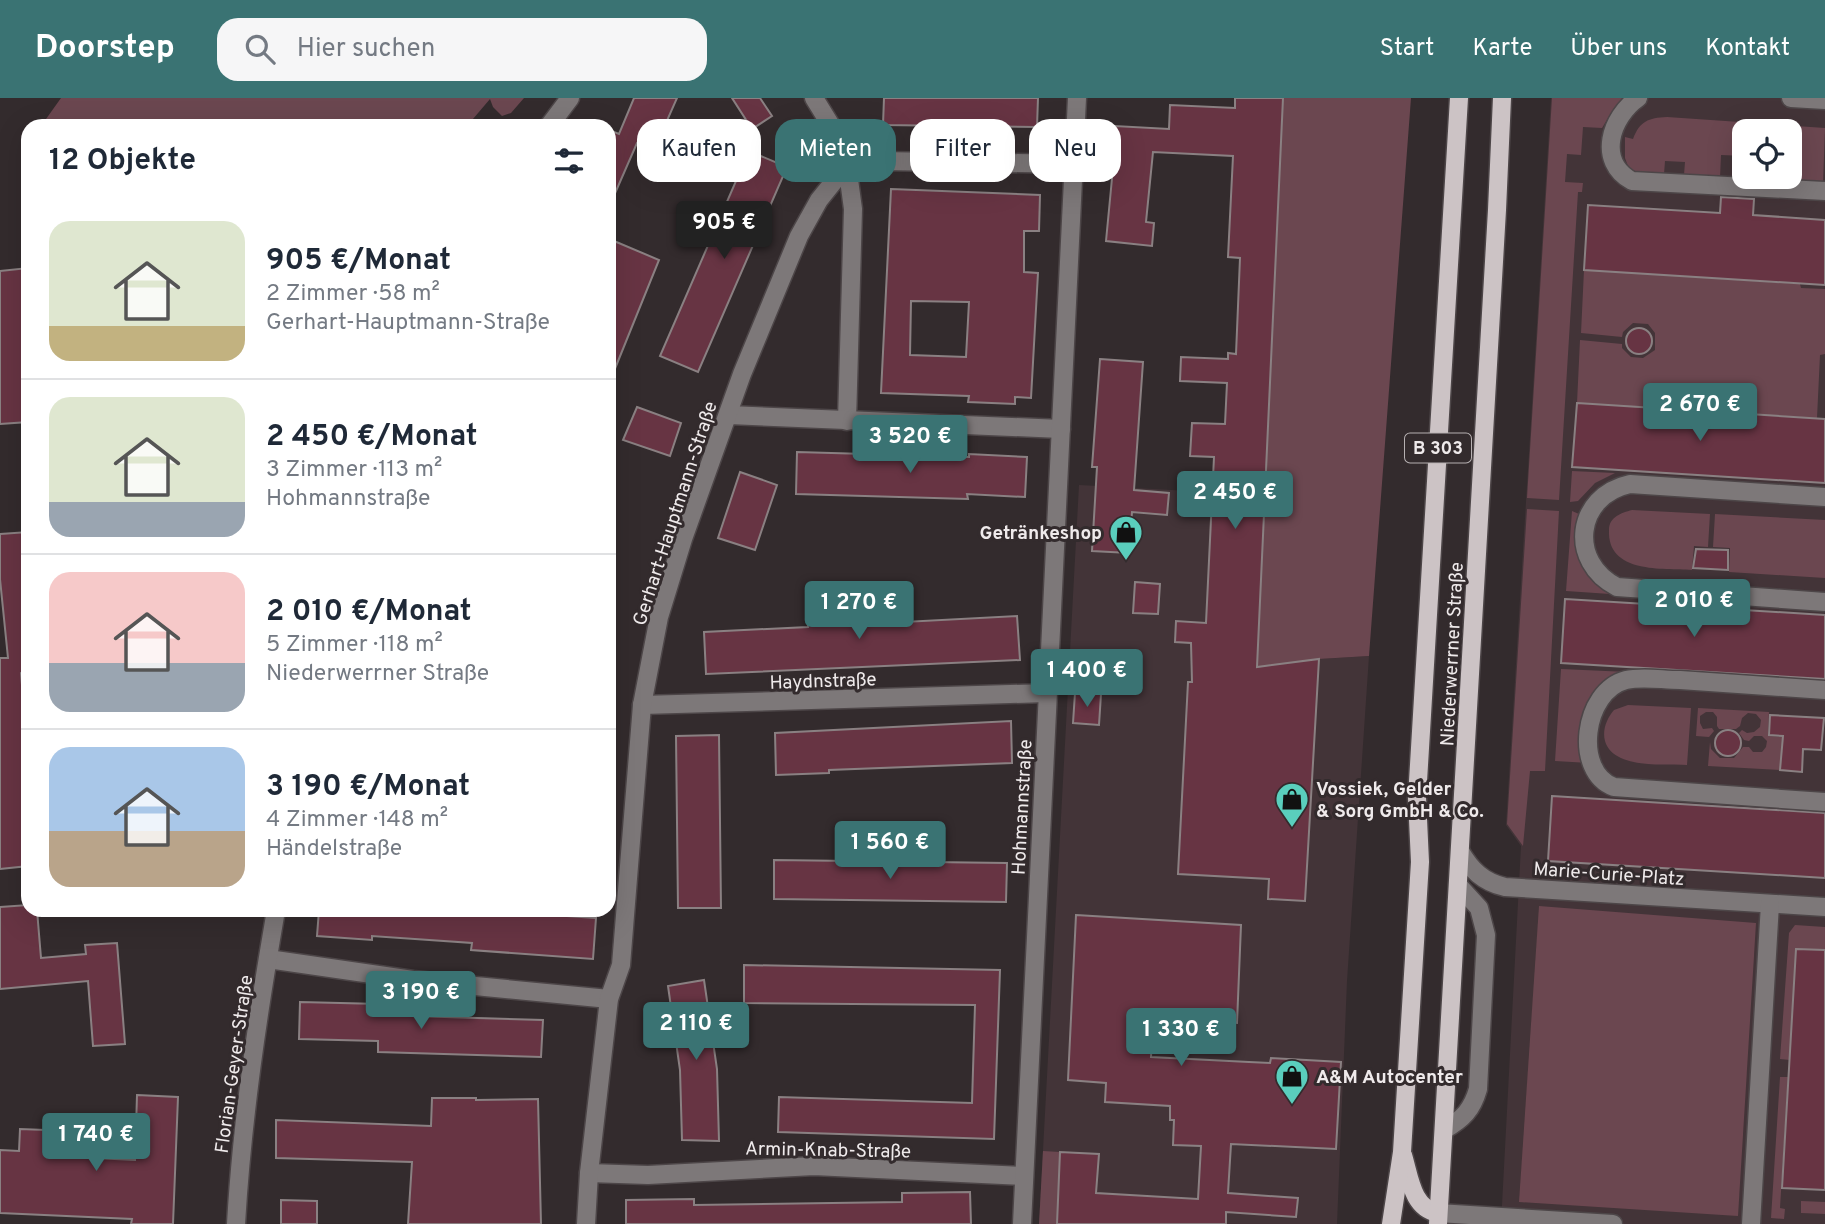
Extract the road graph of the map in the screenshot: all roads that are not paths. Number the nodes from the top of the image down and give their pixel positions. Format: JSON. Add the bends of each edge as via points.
{"nodes":[{"id":1,"x":570,"y":98,"type":"edge"},
{"id":2,"x":814,"y":98,"type":"edge"},
{"id":3,"x":1077,"y":98,"type":"edge"},
{"id":4,"x":1459,"y":98,"type":"edge"},
{"id":5,"x":1502,"y":98,"type":"edge"},
{"id":6,"x":1638,"y":98,"type":"edge"},
{"id":7,"x":1791,"y":98,"type":"edge"},
{"id":8,"x":1825,"y":100,"type":"edge"},
{"id":9,"x":554,"y":119,"type":"edge"},
{"id":10,"x":827,"y":119,"type":"edge"},
{"id":11,"x":1076,"y":119,"type":"edge"},
{"id":12,"x":896,"y":161,"type":"edge"},
{"id":13,"x":1029,"y":163,"type":"edge"},
{"id":14,"x":833,"y":182,"type":"edge"},
{"id":15,"x":849,"y":182,"type":"edge"},
{"id":16,"x":1072,"y":182,"type":"edge"},
{"id":17,"x":1825,"y":191,"type":"edge"},
{"id":18,"x":729,"y":415,"type":"junction"},
{"id":19,"x":847,"y":421,"type":"junction"},
{"id":20,"x":1061,"y":429,"type":"junction"},
{"id":21,"x":1825,"y":497,"type":"edge"},
{"id":22,"x":1825,"y":602,"type":"edge"},
{"id":23,"x":1825,"y":690,"type":"edge"},
{"id":24,"x":1047,"y":693,"type":"junction"},
{"id":25,"x":642,"y":705,"type":"junction"},
{"id":26,"x":1825,"y":802,"type":"edge"},
{"id":27,"x":1460,"y":851,"type":"junction"},
{"id":28,"x":1458,"y":885,"type":"junction"},
{"id":29,"x":1770,"y":904,"type":"junction"},
{"id":30,"x":1825,"y":908,"type":"edge"},
{"id":31,"x":275,"y":917,"type":"edge"},
{"id":32,"x":268,"y":959,"type":"junction"},
{"id":33,"x":609,"y":999,"type":"junction"},
{"id":34,"x":1444,"y":1129,"type":"junction"},
{"id":35,"x":1402,"y":1152,"type":"junction"},
{"id":36,"x":589,"y":1173,"type":"junction"},
{"id":37,"x":1024,"y":1176,"type":"junction"},
{"id":38,"x":1438,"y":1218,"type":"edge"},
{"id":39,"x":236,"y":1224,"type":"edge"},
{"id":40,"x":586,"y":1224,"type":"edge"},
{"id":41,"x":1022,"y":1224,"type":"edge"},
{"id":42,"x":1391,"y":1224,"type":"edge"},
{"id":43,"x":1613,"y":1224,"type":"edge"},
{"id":44,"x":1751,"y":1224,"type":"edge"}],
"edges":[{"from":1,"to":9,"type":"street"},
{"from":2,"to":10,"type":"street"},
{"from":3,"to":11,"type":"street","name":"Hohmannstraße"},
{"from":4,"to":35,"type":"main road","name":"Niederwerrner Straße","number":"B 303","via":[[1417,798],[1420,862]]},
{"from":5,"to":27,"type":"main road","name":"Niederwerrner Straße","number":"B 303"},
{"from":6,"to":17,"type":"street","via":[[1618,117],[1611,145],[1617,170],[1632,181]]},
{"from":7,"to":8,"type":"street"},
{"from":12,"to":13,"type":"street"},
{"from":14,"to":18,"type":"street","name":"Gerhart-Hauptmann-Straße","via":[[799,236],[741,374]]},
{"from":15,"to":19,"type":"street","via":[[853,209]]},
{"from":16,"to":20,"type":"street","name":"Hohmannstraße"},
{"from":18,"to":19,"type":"street"},
{"from":18,"to":25,"type":"street","name":"Gerhart-Hauptmann-Straße","via":[[659,617]]},
{"from":19,"to":20,"type":"street"},
{"from":20,"to":24,"type":"street","name":"Hohmannstraße"},
{"from":21,"to":22,"type":"street","via":[[1630,484],[1599,499],[1587,519],[1584,536],[1586,555],[1595,571],[1617,587]]},
{"from":23,"to":26,"type":"street","via":[[1628,680],[1612,686],[1596,703],[1588,738],[1597,776],[1614,787]]},
{"from":24,"to":25,"type":"street","name":"Haydnstraße"},
{"from":24,"to":37,"type":"street","name":"Hohmannstraße"},
{"from":25,"to":33,"type":"street","name":"Gerhart-Hauptmann-Straße","via":[[621,965]]},
{"from":27,"to":28,"type":"main road","name":"Niederwerrner Straße","number":"B 303"},
{"from":27,"to":29,"type":"street","name":"Marie-Curie-Platz","via":[[1479,877],[1505,887]]},
{"from":28,"to":34,"type":"main road","name":"Niederwerrner Straße","number":"B 303"},
{"from":28,"to":34,"type":"street","via":[[1485,922],[1478,1089],[1466,1115]]},
{"from":29,"to":30,"type":"street","name":"Marie-Curie-Platz"},
{"from":29,"to":44,"type":"street"},
{"from":31,"to":32,"type":"street","name":"Florian-Geyer-Straße"},
{"from":32,"to":33,"type":"street","via":[[412,980]]},
{"from":32,"to":39,"type":"street","name":"Florian-Geyer-Straße"},
{"from":33,"to":36,"type":"street","name":"Gerhart-Hauptmann-Straße"},
{"from":34,"to":38,"type":"main road","name":"Niederwerrner Straße","number":"B 303"},
{"from":35,"to":38,"type":"main road","name":"Niederwerrner Straße","number":"B 303","via":[[1417,1200]]},
{"from":35,"to":42,"type":"main road","name":"Niederwerrner Straße","number":"B 303"},
{"from":36,"to":37,"type":"street","name":"Armin-Knab-Straße","via":[[648,1175],[814,1166]]},
{"from":36,"to":40,"type":"street","name":"Gerhart-Hauptmann-Straße"},
{"from":37,"to":41,"type":"street","name":"Hohmannstraße"},
{"from":38,"to":43,"type":"street"}]}
